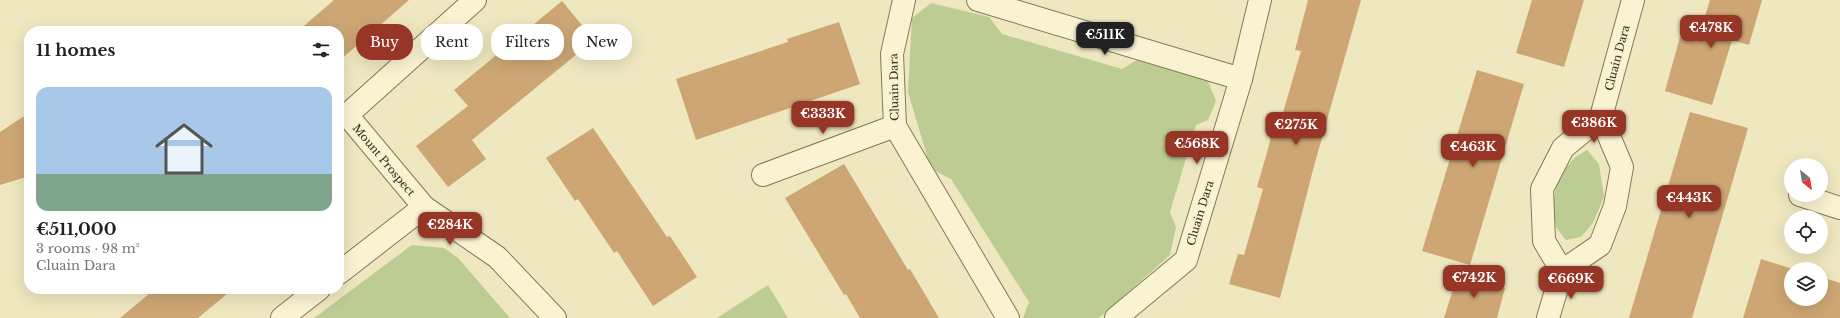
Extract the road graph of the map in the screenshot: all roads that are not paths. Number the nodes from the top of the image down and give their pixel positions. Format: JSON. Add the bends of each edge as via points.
{"nodes":[{"id":1,"x":475,"y":0,"type":"edge"},
{"id":2,"x":904,"y":0,"type":"edge"},
{"id":3,"x":978,"y":0,"type":"edge"},
{"id":4,"x":1260,"y":0,"type":"edge"},
{"id":5,"x":1633,"y":0,"type":"edge"},
{"id":6,"x":1241,"y":79,"type":"junction"},
{"id":7,"x":1601,"y":117,"type":"junction"},
{"id":8,"x":895,"y":126,"type":"junction"},
{"id":9,"x":763,"y":175,"type":"dead end"},
{"id":10,"x":1822,"y":202,"type":"edge"},
{"id":11,"x":424,"y":207,"type":"junction"},
{"id":12,"x":1840,"y":208,"type":"edge"},
{"id":13,"x":344,"y":270,"type":"edge"},
{"id":14,"x":1562,"y":271,"type":"junction"},
{"id":15,"x":313,"y":294,"type":"edge"},
{"id":16,"x":282,"y":318,"type":"edge"},
{"id":17,"x":555,"y":318,"type":"edge"},
{"id":18,"x":1008,"y":318,"type":"edge"},
{"id":19,"x":1116,"y":318,"type":"edge"},
{"id":20,"x":1548,"y":318,"type":"edge"}],
"edges":[{"from":1,"to":11,"type":"street","name":"Mount Prospect","via":[[347,115]]},
{"from":2,"to":8,"type":"street","name":"Cluain Dara","via":[[892,54]]},
{"from":3,"to":6,"type":"street"},
{"from":4,"to":6,"type":"street","name":"Cluain Dara"},
{"from":5,"to":7,"type":"street","name":"Cluain Dara"},
{"from":6,"to":19,"type":"street","name":"Cluain Dara","via":[[1186,260]]},
{"from":7,"to":14,"type":"street","via":[[1622,167],[1615,206],[1600,245]]},
{"from":7,"to":14,"type":"street","via":[[1563,148],[1542,189],[1544,241]]},
{"from":8,"to":9,"type":"street","name":"Cluain Dara"},
{"from":8,"to":18,"type":"street","name":"Cluain Dara"},
{"from":10,"to":12,"type":"street"},
{"from":11,"to":13,"type":"street"},
{"from":11,"to":17,"type":"street","name":"Mount Prospect","via":[[496,257]]},
{"from":14,"to":20,"type":"street"},
{"from":15,"to":16,"type":"street"}]}
